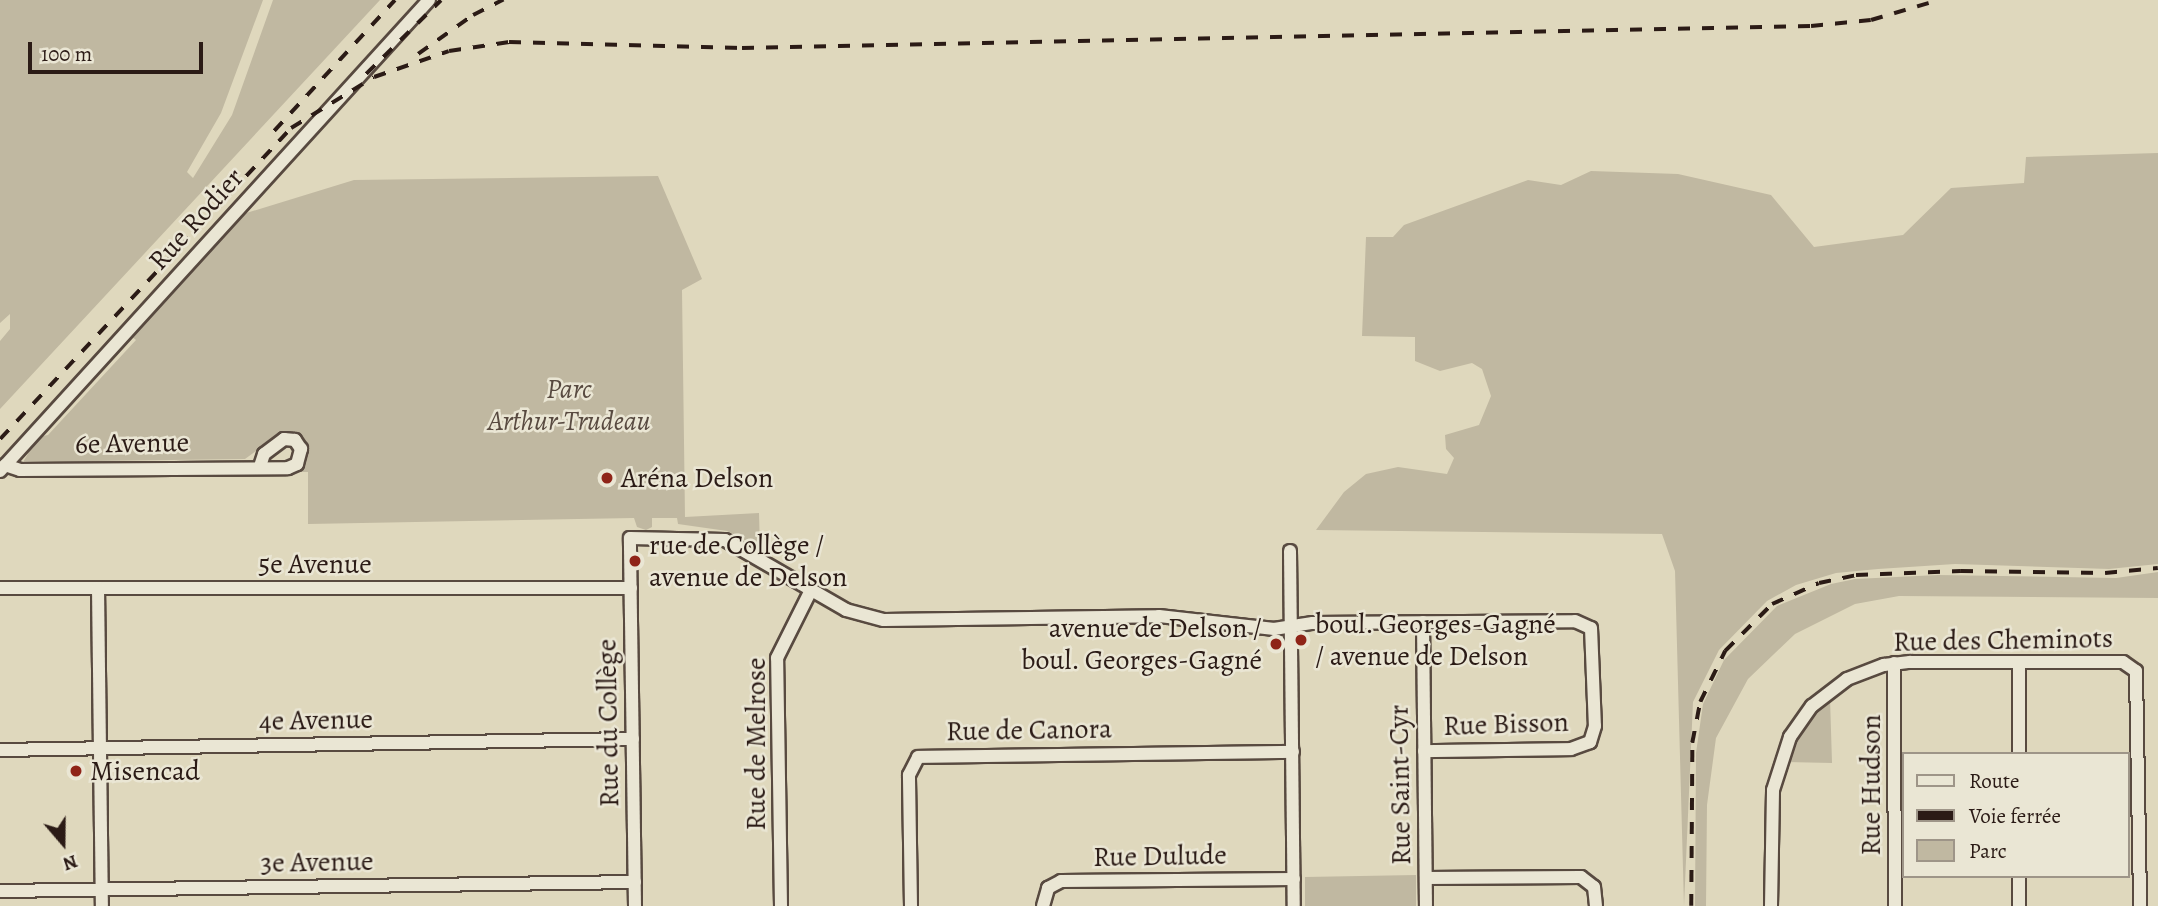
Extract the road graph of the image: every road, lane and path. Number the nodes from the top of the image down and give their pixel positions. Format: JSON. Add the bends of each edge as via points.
{"nodes":[{"id":1,"x":429,"y":0,"type":"edge"},
{"id":2,"x":260,"y":466,"type":"dead end"},
{"id":3,"x":3,"y":468,"type":"edge"},
{"id":4,"x":630,"y":538,"type":"joint"},
{"id":5,"x":1290,"y":551,"type":"dead end"},
{"id":6,"x":631,"y":587,"type":"junction"},
{"id":7,"x":0,"y":588,"type":"edge"},
{"id":8,"x":98,"y":588,"type":"junction"},
{"id":9,"x":811,"y":590,"type":"junction"},
{"id":10,"x":1423,"y":622,"type":"junction"},
{"id":11,"x":1291,"y":626,"type":"junction"},
{"id":12,"x":1894,"y":663,"type":"junction"},
{"id":13,"x":2019,"y":663,"type":"junction"},
{"id":14,"x":633,"y":739,"type":"junction"},
{"id":15,"x":100,"y":749,"type":"junction"},
{"id":16,"x":0,"y":750,"type":"edge"},
{"id":17,"x":1424,"y":751,"type":"junction"},
{"id":18,"x":1293,"y":752,"type":"junction"},
{"id":19,"x":2019,"y":752,"type":"edge"},
{"id":20,"x":1426,"y":878,"type":"junction"},
{"id":21,"x":2019,"y":878,"type":"edge"},
{"id":22,"x":1294,"y":879,"type":"junction"},
{"id":23,"x":635,"y":882,"type":"junction"},
{"id":24,"x":102,"y":889,"type":"junction"},
{"id":25,"x":0,"y":891,"type":"edge"},
{"id":26,"x":102,"y":906,"type":"edge"},
{"id":27,"x":635,"y":906,"type":"edge"},
{"id":28,"x":781,"y":906,"type":"edge"},
{"id":29,"x":911,"y":906,"type":"edge"},
{"id":30,"x":1043,"y":906,"type":"edge"},
{"id":31,"x":1294,"y":906,"type":"edge"},
{"id":32,"x":1426,"y":906,"type":"edge"},
{"id":33,"x":1596,"y":906,"type":"edge"},
{"id":34,"x":1771,"y":906,"type":"edge"},
{"id":35,"x":1895,"y":906,"type":"edge"},
{"id":36,"x":2019,"y":906,"type":"edge"},
{"id":37,"x":2140,"y":906,"type":"edge"}],
"edges":[{"from":1,"to":3,"type":"street","name":"Rue Rodier"},
{"from":2,"to":3,"type":"street","name":"6e Avenue"},
{"from":4,"to":6,"type":"street","name":"Rue du Collège"},
{"from":4,"to":9,"type":"street","name":"Rue Bisson","via":[[725,540]]},
{"from":5,"to":11,"type":"street"},
{"from":6,"to":8,"type":"street","name":"5e Avenue"},
{"from":6,"to":14,"type":"street","name":"Rue du Collège"},
{"from":7,"to":8,"type":"street","name":"5e Avenue"},
{"from":8,"to":15,"type":"street"},
{"from":9,"to":11,"type":"street","name":"Rue Bisson","via":[[856,615],[884,620],[1159,616],[1274,629]]},
{"from":9,"to":28,"type":"street","name":"Rue de Melrose","via":[[777,658]]},
{"from":10,"to":11,"type":"street","name":"Rue Bisson"},
{"from":10,"to":17,"type":"street","name":"Rue Saint-Cyr"},
{"from":10,"to":17,"type":"street","name":"Rue Bisson","via":[[1588,624],[1594,639],[1595,726],[1593,739],[1577,748]]},
{"from":11,"to":18,"type":"street"},
{"from":12,"to":13,"type":"street","name":"Rue des Cheminots"},
{"from":12,"to":34,"type":"street","name":"Rue des Cheminots","via":[[1835,686],[1804,715],[1790,737],[1773,790]]},
{"from":12,"to":35,"type":"street","name":"Rue Hudson"},
{"from":13,"to":19,"type":"street"},
{"from":13,"to":37,"type":"street","name":"Rue des Cheminots","via":[[2123,662],[2136,671]]},
{"from":14,"to":15,"type":"street","name":"4e Avenue"},
{"from":14,"to":23,"type":"street","name":"Rue du Collège"},
{"from":15,"to":16,"type":"street","name":"4e Avenue"},
{"from":15,"to":24,"type":"street"},
{"from":17,"to":20,"type":"street","name":"Rue Saint-Cyr"},
{"from":18,"to":22,"type":"street"},
{"from":18,"to":29,"type":"street","name":"Rue de Canora","via":[[918,757],[909,775]]},
{"from":20,"to":32,"type":"street","name":"Rue Saint-Cyr"},
{"from":20,"to":33,"type":"street","via":[[1581,877],[1594,887]]},
{"from":21,"to":36,"type":"street"},
{"from":22,"to":30,"type":"street","name":"Rue Dulude","via":[[1061,881],[1048,888]]},
{"from":22,"to":31,"type":"street"},
{"from":23,"to":24,"type":"street","name":"3e Avenue"},
{"from":23,"to":27,"type":"street","name":"Rue du Collège"},
{"from":24,"to":25,"type":"street","name":"3e Avenue"},
{"from":24,"to":26,"type":"street"}]}
